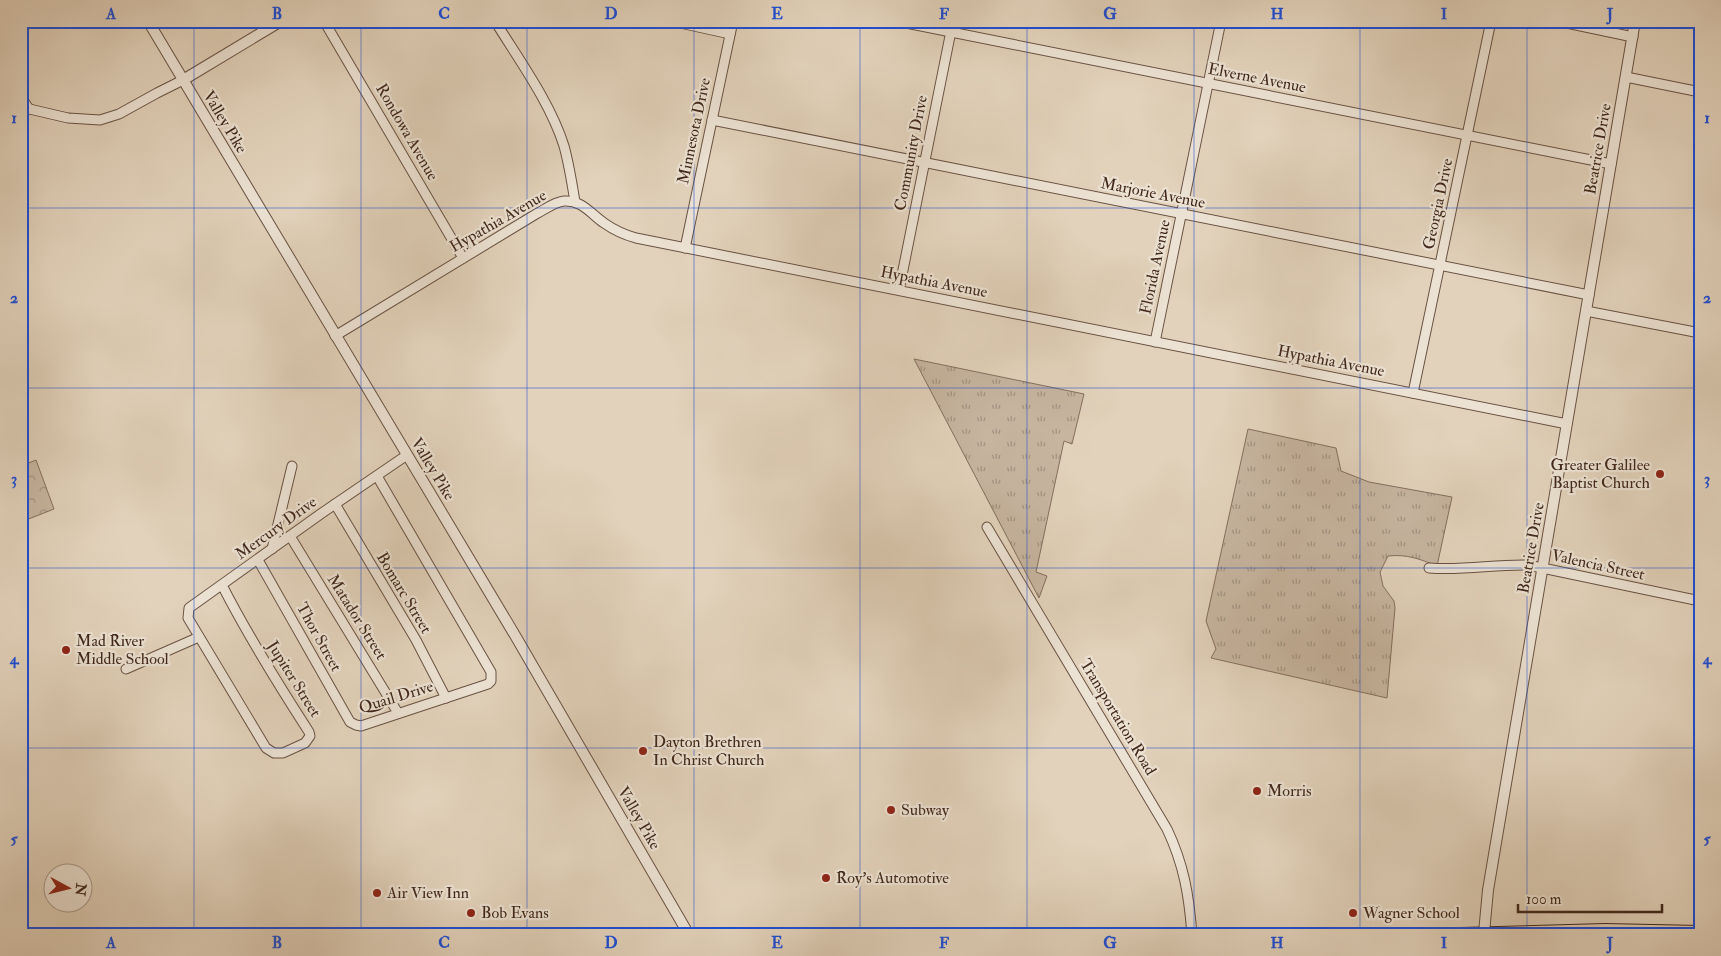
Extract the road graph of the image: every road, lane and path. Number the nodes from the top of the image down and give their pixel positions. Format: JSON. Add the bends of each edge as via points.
{"nodes":[{"id":1,"x":148,"y":21,"type":"edge"},
{"id":2,"x":281,"y":21,"type":"edge"},
{"id":3,"x":324,"y":21,"type":"edge"},
{"id":4,"x":495,"y":21,"type":"edge"},
{"id":5,"x":671,"y":21,"type":"edge"},
{"id":6,"x":733,"y":21,"type":"edge"},
{"id":7,"x":896,"y":21,"type":"edge"},
{"id":8,"x":952,"y":21,"type":"edge"},
{"id":9,"x":1221,"y":21,"type":"edge"},
{"id":10,"x":1491,"y":21,"type":"edge"},
{"id":11,"x":1557,"y":21,"type":"edge"},
{"id":12,"x":1635,"y":21,"type":"edge"},
{"id":13,"x":950,"y":32,"type":"junction"},
{"id":14,"x":730,"y":34,"type":"junction"},
{"id":15,"x":1633,"y":37,"type":"junction"},
{"id":16,"x":1626,"y":77,"type":"junction"},
{"id":17,"x":183,"y":80,"type":"junction"},
{"id":18,"x":1208,"y":84,"type":"junction"},
{"id":19,"x":1700,"y":92,"type":"edge"},
{"id":20,"x":21,"y":96,"type":"edge"},
{"id":21,"x":25,"y":108,"type":"edge"},
{"id":22,"x":712,"y":120,"type":"junction"},
{"id":23,"x":1467,"y":136,"type":"junction"},
{"id":24,"x":924,"y":162,"type":"junction"},
{"id":25,"x":1611,"y":164,"type":"junction"},
{"id":26,"x":575,"y":202,"type":"junction"},
{"id":27,"x":1182,"y":214,"type":"junction"},
{"id":28,"x":685,"y":248,"type":"junction"},
{"id":29,"x":463,"y":258,"type":"junction"},
{"id":30,"x":1440,"y":265,"type":"junction"},
{"id":31,"x":899,"y":290,"type":"junction"},
{"id":32,"x":1589,"y":295,"type":"junction"},
{"id":33,"x":1586,"y":311,"type":"junction"},
{"id":34,"x":1700,"y":333,"type":"edge"},
{"id":35,"x":335,"y":336,"type":"junction"},
{"id":36,"x":1155,"y":342,"type":"junction"},
{"id":37,"x":1413,"y":393,"type":"junction"},
{"id":38,"x":1567,"y":424,"type":"junction"},
{"id":39,"x":407,"y":455,"type":"junction"},
{"id":40,"x":292,"y":466,"type":"dead end"},
{"id":41,"x":377,"y":476,"type":"junction"},
{"id":42,"x":335,"y":504,"type":"junction"},
{"id":43,"x":987,"y":527,"type":"dead end"},
{"id":44,"x":290,"y":536,"type":"junction"},
{"id":45,"x":272,"y":550,"type":"junction"},
{"id":46,"x":258,"y":560,"type":"junction"},
{"id":47,"x":1429,"y":568,"type":"dead end"},
{"id":48,"x":1543,"y":568,"type":"junction"},
{"id":49,"x":222,"y":585,"type":"junction"},
{"id":50,"x":1700,"y":602,"type":"edge"},
{"id":51,"x":199,"y":637,"type":"junction"},
{"id":52,"x":126,"y":669,"type":"dead end"},
{"id":53,"x":446,"y":698,"type":"junction"},
{"id":54,"x":398,"y":714,"type":"junction"},
{"id":55,"x":356,"y":726,"type":"joint"},
{"id":56,"x":1484,"y":933,"type":"junction"},
{"id":57,"x":1619,"y":933,"type":"edge"},
{"id":58,"x":1700,"y":933,"type":"edge"},
{"id":59,"x":689,"y":935,"type":"edge"},
{"id":60,"x":1192,"y":935,"type":"edge"},
{"id":61,"x":1460,"y":935,"type":"edge"}],
"edges":[{"from":1,"to":17,"type":"street","name":"Valley Pike"},
{"from":2,"to":17,"type":"street"},
{"from":3,"to":29,"type":"street","name":"Rondowa Avenue"},
{"from":4,"to":26,"type":"street","via":[[554,122],[569,165]]},
{"from":5,"to":14,"type":"street"},
{"from":6,"to":14,"type":"street","name":"Minnesota Drive"},
{"from":7,"to":13,"type":"street","name":"Elverne Avenue"},
{"from":8,"to":13,"type":"street","name":"Community Drive"},
{"from":9,"to":18,"type":"street","name":"Florida Avenue"},
{"from":10,"to":23,"type":"street","name":"Georgia Drive"},
{"from":11,"to":15,"type":"street"},
{"from":12,"to":15,"type":"street","name":"Beatrice Drive"},
{"from":13,"to":18,"type":"street","name":"Elverne Avenue"},
{"from":13,"to":24,"type":"street","name":"Community Drive"},
{"from":14,"to":22,"type":"street","name":"Minnesota Drive"},
{"from":15,"to":16,"type":"street","name":"Beatrice Drive"},
{"from":16,"to":19,"type":"street"},
{"from":16,"to":25,"type":"street","name":"Beatrice Drive"},
{"from":17,"to":21,"type":"street","via":[[120,114],[100,120],[68,118]]},
{"from":17,"to":35,"type":"street","name":"Valley Pike"},
{"from":18,"to":23,"type":"street","name":"Elverne Avenue"},
{"from":18,"to":27,"type":"street","name":"Florida Avenue"},
{"from":20,"to":21,"type":"street"},
{"from":22,"to":24,"type":"street","name":"Marjorie Avenue"},
{"from":22,"to":28,"type":"street","name":"Minnesota Drive"},
{"from":23,"to":25,"type":"street","name":"Elverne Avenue"},
{"from":23,"to":30,"type":"street","name":"Georgia Drive"},
{"from":24,"to":27,"type":"street","name":"Marjorie Avenue"},
{"from":24,"to":31,"type":"street","name":"Community Drive"},
{"from":25,"to":32,"type":"street","name":"Beatrice Drive"},
{"from":26,"to":28,"type":"street","name":"Hypathia Avenue","via":[[627,235]]},
{"from":26,"to":29,"type":"street","name":"Hypathia Avenue","via":[[558,203]]},
{"from":27,"to":30,"type":"street","name":"Marjorie Avenue"},
{"from":27,"to":36,"type":"street","name":"Florida Avenue"},
{"from":28,"to":31,"type":"street","name":"Hypathia Avenue"},
{"from":29,"to":35,"type":"street","name":"Hypathia Avenue"},
{"from":30,"to":32,"type":"street","name":"Marjorie Avenue"},
{"from":30,"to":37,"type":"street","name":"Georgia Drive"},
{"from":31,"to":36,"type":"street","name":"Hypathia Avenue"},
{"from":32,"to":33,"type":"street","name":"Beatrice Drive"},
{"from":33,"to":34,"type":"street"},
{"from":33,"to":38,"type":"street","name":"Beatrice Drive"},
{"from":35,"to":39,"type":"street","name":"Valley Pike"},
{"from":36,"to":37,"type":"street","name":"Hypathia Avenue"},
{"from":37,"to":38,"type":"street","name":"Hypathia Avenue"},
{"from":38,"to":48,"type":"street","name":"Beatrice Drive"},
{"from":39,"to":41,"type":"street","name":"Mercury Drive"},
{"from":39,"to":59,"type":"street","name":"Valley Pike"},
{"from":40,"to":45,"type":"street"},
{"from":41,"to":42,"type":"street","name":"Mercury Drive"},
{"from":41,"to":53,"type":"street","via":[[491,672],[488,684]]},
{"from":42,"to":44,"type":"street","name":"Mercury Drive"},
{"from":42,"to":53,"type":"street","name":"Bomarc Street","via":[[416,640]]},
{"from":43,"to":60,"type":"street","name":"Transportation Road","via":[[1167,829],[1187,884]]},
{"from":44,"to":45,"type":"street","name":"Mercury Drive"},
{"from":44,"to":54,"type":"street","name":"Matador Street"},
{"from":45,"to":46,"type":"street","name":"Mercury Drive"},
{"from":46,"to":49,"type":"street","name":"Mercury Drive"},
{"from":46,"to":55,"type":"street","name":"Thor Street","via":[[348,719]]},
{"from":47,"to":48,"type":"street","name":"Valencia Street","via":[[1463,570],[1515,565]]},
{"from":48,"to":50,"type":"street","name":"Valencia Street"},
{"from":48,"to":56,"type":"street","name":"Beatrice Drive","via":[[1488,890]]},
{"from":49,"to":51,"type":"street","name":"Mercury Drive","via":[[189,608],[188,618]]},
{"from":49,"to":51,"type":"street","name":"Jupiter Street","via":[[309,732],[308,740],[280,754],[270,752]]},
{"from":51,"to":52,"type":"street"},
{"from":53,"to":54,"type":"street","name":"Quail Drive"},
{"from":54,"to":55,"type":"street","name":"Quail Drive"},
{"from":56,"to":57,"type":"main road"},
{"from":56,"to":61,"type":"main road"},
{"from":57,"to":58,"type":"main road"}]}
